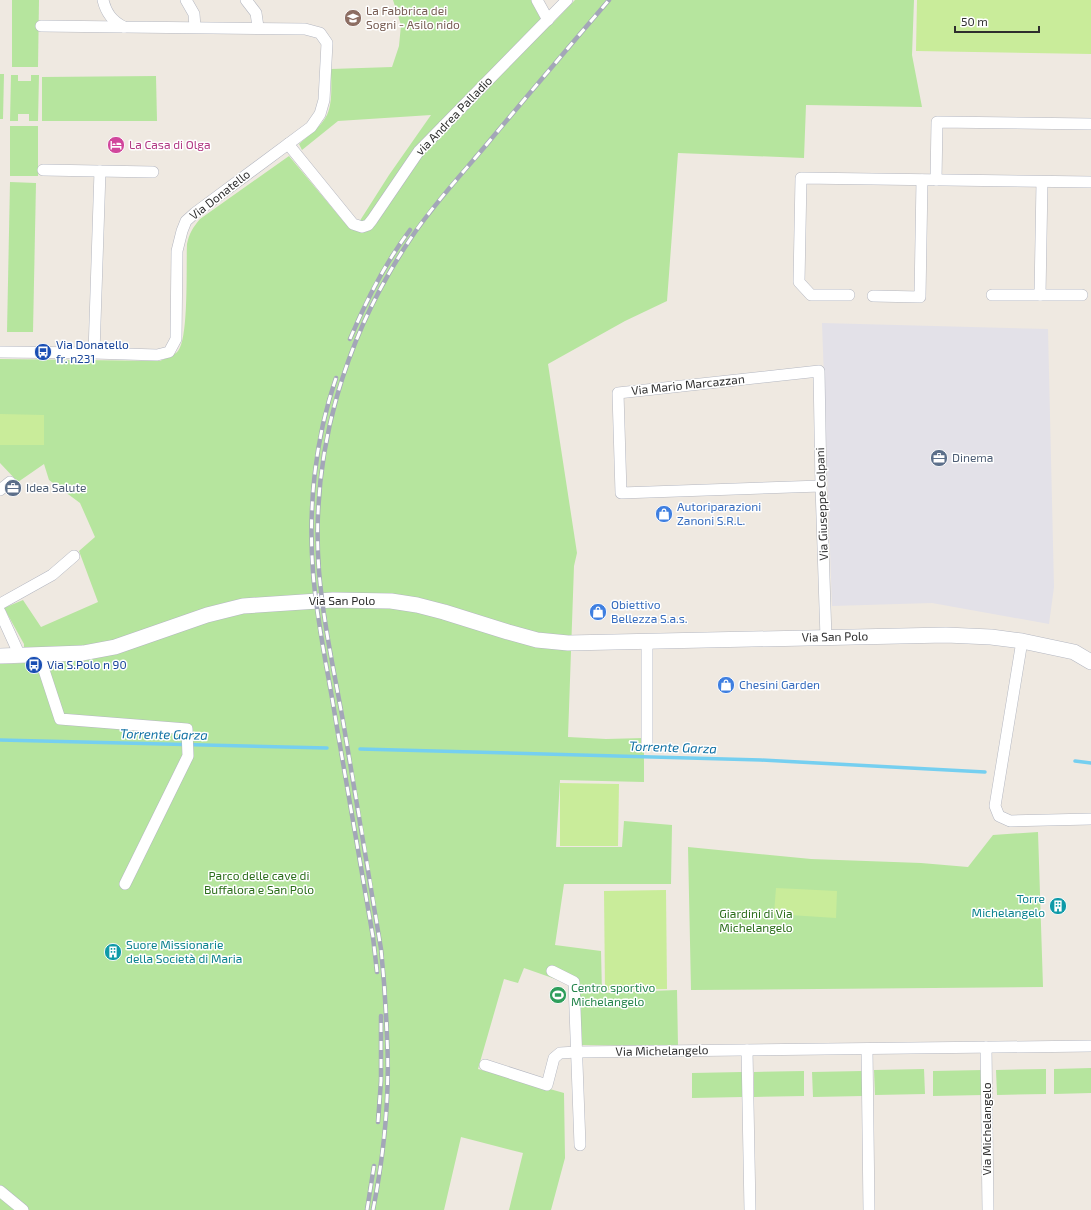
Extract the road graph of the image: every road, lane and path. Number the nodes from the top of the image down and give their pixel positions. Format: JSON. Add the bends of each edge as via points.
{"nodes":[{"id":1,"x":102,"y":0,"type":"edge"},
{"id":2,"x":186,"y":0,"type":"edge"},
{"id":3,"x":246,"y":0,"type":"edge"},
{"id":4,"x":537,"y":0,"type":"edge"},
{"id":5,"x":567,"y":0,"type":"edge"},
{"id":6,"x":548,"y":20,"type":"junction"},
{"id":7,"x":41,"y":26,"type":"dead end"},
{"id":8,"x":124,"y":27,"type":"junction"},
{"id":9,"x":195,"y":27,"type":"junction"},
{"id":10,"x":258,"y":27,"type":"junction"},
{"id":11,"x":1091,"y":124,"type":"edge"},
{"id":12,"x":288,"y":144,"type":"junction"},
{"id":13,"x":43,"y":170,"type":"dead end"},
{"id":14,"x":100,"y":171,"type":"junction"},
{"id":15,"x":153,"y":172,"type":"dead end"},
{"id":16,"x":922,"y":180,"type":"junction"},
{"id":17,"x":936,"y":180,"type":"junction"},
{"id":18,"x":1042,"y":182,"type":"junction"},
{"id":19,"x":1091,"y":182,"type":"edge"},
{"id":20,"x":849,"y":295,"type":"dead end"},
{"id":21,"x":992,"y":295,"type":"dead end"},
{"id":22,"x":1040,"y":295,"type":"junction"},
{"id":23,"x":1082,"y":295,"type":"dead end"},
{"id":24,"x":874,"y":296,"type":"dead end"},
{"id":25,"x":0,"y":352,"type":"edge"},
{"id":26,"x":94,"y":353,"type":"junction"},
{"id":27,"x":819,"y":371,"type":"joint"},
{"id":28,"x":10,"y":482,"type":"dead end"},
{"id":29,"x":821,"y":486,"type":"junction"},
{"id":30,"x":0,"y":490,"type":"edge"},
{"id":31,"x":74,"y":556,"type":"dead end"},
{"id":32,"x":0,"y":604,"type":"edge"},
{"id":33,"x":0,"y":612,"type":"edge"},
{"id":34,"x":826,"y":638,"type":"junction"},
{"id":35,"x":647,"y":641,"type":"junction"},
{"id":36,"x":1022,"y":641,"type":"junction"},
{"id":37,"x":1091,"y":651,"type":"edge"},
{"id":38,"x":1074,"y":652,"type":"junction"},
{"id":39,"x":39,"y":655,"type":"junction"},
{"id":40,"x":0,"y":656,"type":"edge"},
{"id":41,"x":20,"y":656,"type":"junction"},
{"id":42,"x":1091,"y":662,"type":"edge"},
{"id":43,"x":647,"y":743,"type":"dead end"},
{"id":44,"x":1091,"y":819,"type":"edge"},
{"id":45,"x":125,"y":884,"type":"dead end"},
{"id":46,"x":552,"y":971,"type":"dead end"},
{"id":47,"x":1091,"y":1046,"type":"edge"},
{"id":48,"x":986,"y":1047,"type":"junction"},
{"id":49,"x":867,"y":1048,"type":"junction"},
{"id":50,"x":747,"y":1050,"type":"junction"},
{"id":51,"x":577,"y":1052,"type":"junction"},
{"id":52,"x":485,"y":1065,"type":"dead end"},
{"id":53,"x":580,"y":1145,"type":"dead end"},
{"id":54,"x":0,"y":1191,"type":"edge"},
{"id":55,"x":23,"y":1210,"type":"edge"},
{"id":56,"x":750,"y":1210,"type":"edge"},
{"id":57,"x":869,"y":1210,"type":"edge"},
{"id":58,"x":988,"y":1210,"type":"edge"}],
"edges":[{"from":1,"to":8,"type":"street","via":[[109,16]]},
{"from":2,"to":9,"type":"street","via":[[194,14]]},
{"from":3,"to":10,"type":"street","via":[[256,13]]},
{"from":4,"to":6,"type":"street"},
{"from":5,"to":6,"type":"street","name":"via Andrea Palladio"},
{"from":6,"to":12,"type":"street","name":"via Andrea Palladio","via":[[419,151],[368,225],[362,227],[353,224]]},
{"from":7,"to":8,"type":"street"},
{"from":8,"to":9,"type":"street"},
{"from":9,"to":10,"type":"street"},
{"from":10,"to":12,"type":"street","name":"Via Donatello","via":[[306,28],[320,33],[328,43],[324,100],[320,114],[310,127]]},
{"from":11,"to":17,"type":"street","via":[[937,122]]},
{"from":12,"to":26,"type":"street","name":"Via Donatello","via":[[186,221],[177,251],[176,339],[169,352],[157,355]]},
{"from":13,"to":14,"type":"street"},
{"from":14,"to":15,"type":"street"},
{"from":14,"to":26,"type":"street"},
{"from":16,"to":17,"type":"street"},
{"from":16,"to":20,"type":"street","via":[[801,178],[799,282],[811,295]]},
{"from":16,"to":24,"type":"street","via":[[920,297]]},
{"from":17,"to":18,"type":"street"},
{"from":18,"to":19,"type":"street"},
{"from":18,"to":22,"type":"street"},
{"from":21,"to":22,"type":"street"},
{"from":22,"to":23,"type":"street"},
{"from":25,"to":26,"type":"street","name":"Via Donatello"},
{"from":27,"to":29,"type":"street","name":"Via Giuseppe Colpani"},
{"from":27,"to":29,"type":"street","name":"Via Mario Marcazzan","via":[[618,393],[621,492]]},
{"from":28,"to":30,"type":"street"},
{"from":29,"to":34,"type":"street","name":"Via Giuseppe Colpani"},
{"from":31,"to":32,"type":"street","via":[[52,575]]},
{"from":33,"to":41,"type":"street"},
{"from":34,"to":35,"type":"main road","name":"Via San Polo"},
{"from":34,"to":36,"type":"main road","name":"Via San Polo","via":[[946,635]]},
{"from":35,"to":39,"type":"main road","name":"Via San Polo","via":[[568,643],[537,640],[417,605],[391,601],[333,600],[243,606],[207,615],[115,648],[83,653]]},
{"from":35,"to":43,"type":"street"},
{"from":36,"to":38,"type":"main road","name":"Via San Polo"},
{"from":36,"to":44,"type":"street","via":[[995,806],[999,816],[1010,821]]},
{"from":37,"to":38,"type":"main road","name":"Via San Polo"},
{"from":38,"to":42,"type":"main road","name":"Via San Polo"},
{"from":39,"to":41,"type":"main road","name":"Via San Polo"},
{"from":39,"to":45,"type":"street","via":[[60,719],[187,729],[188,756]]},
{"from":40,"to":41,"type":"main road","name":"Via San Polo"},
{"from":46,"to":51,"type":"street","via":[[574,982]]},
{"from":47,"to":48,"type":"street","name":"Via Michelangelo"},
{"from":48,"to":49,"type":"street","name":"Via Michelangelo"},
{"from":48,"to":58,"type":"street","name":"Via Michelangelo"},
{"from":49,"to":50,"type":"street","name":"Via Michelangelo"},
{"from":49,"to":57,"type":"street"},
{"from":50,"to":51,"type":"street","name":"Via Michelangelo"},
{"from":50,"to":56,"type":"street"},
{"from":51,"to":52,"type":"street","name":"Via Michelangelo","via":[[560,1053],[554,1058],[547,1085]]},
{"from":51,"to":53,"type":"street"},
{"from":54,"to":55,"type":"street"}]}
